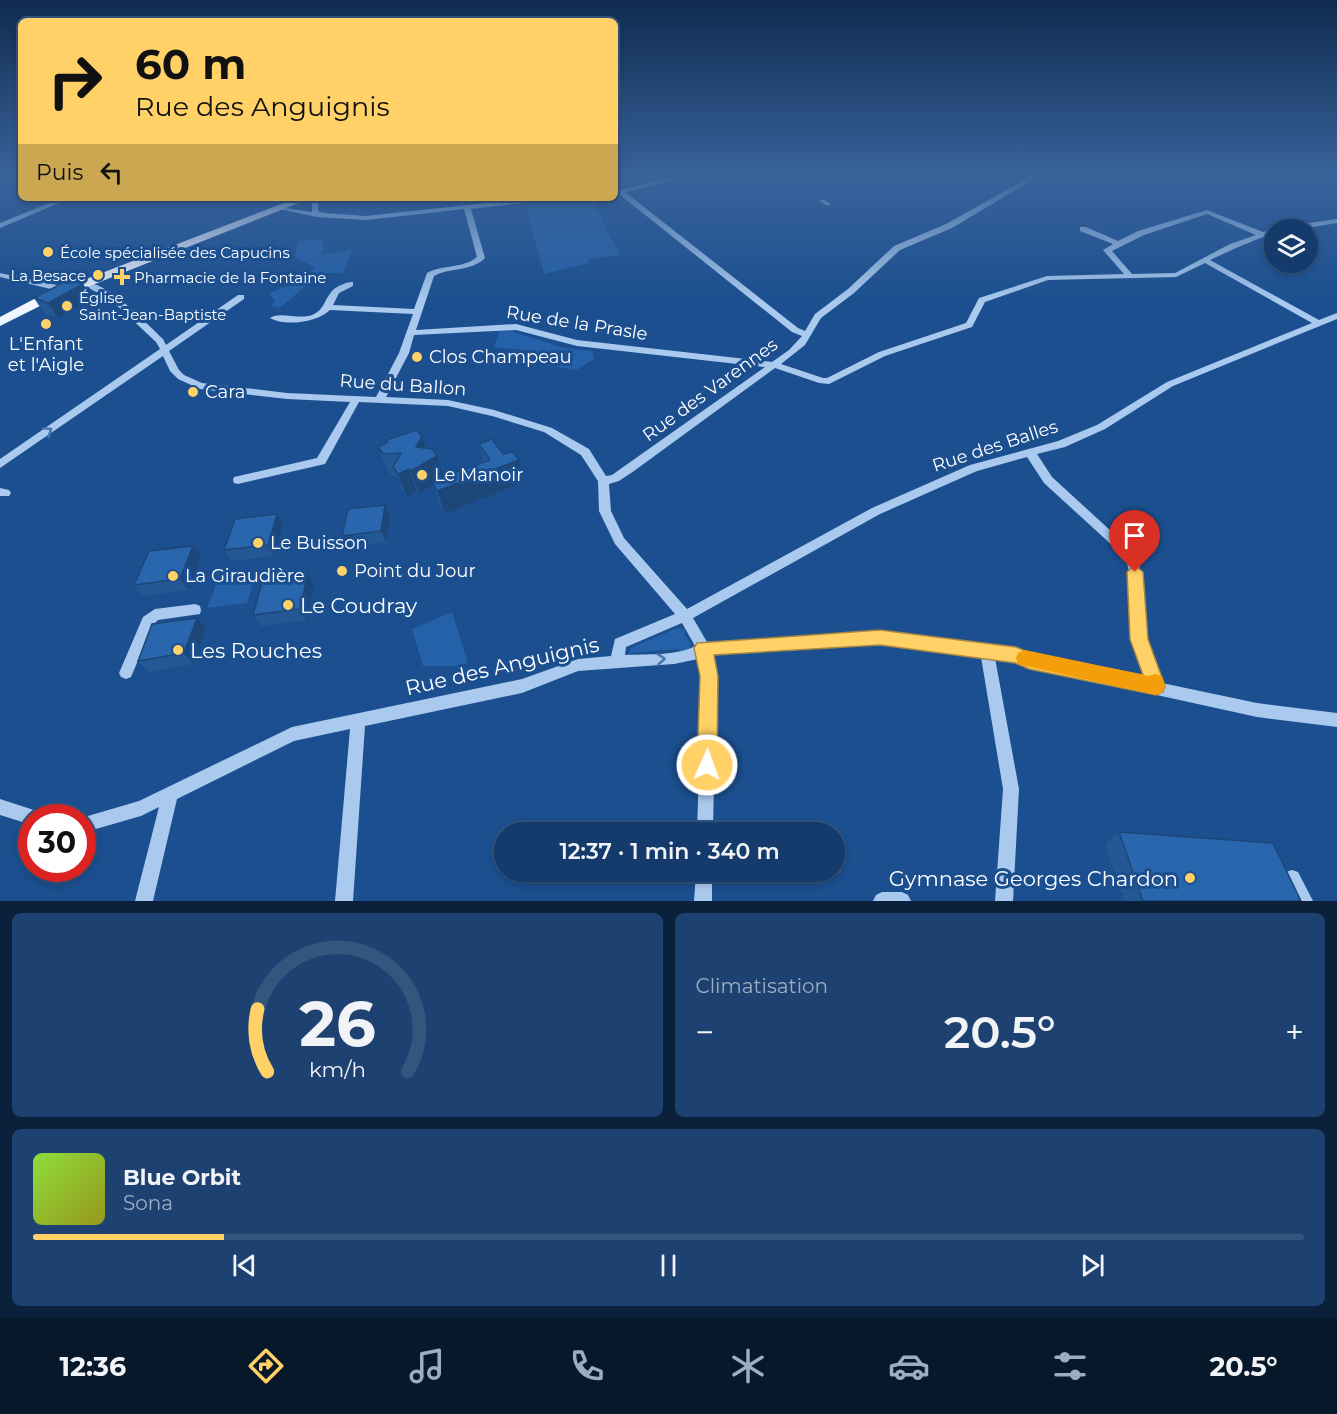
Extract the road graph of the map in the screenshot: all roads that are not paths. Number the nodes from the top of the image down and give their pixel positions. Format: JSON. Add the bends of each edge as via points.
{"nodes":[{"id":1,"x":17,"y":219,"type":"edge"},
{"id":2,"x":253,"y":219,"type":"edge"},
{"id":3,"x":470,"y":219,"type":"edge"},
{"id":4,"x":653,"y":219,"type":"edge"},
{"id":5,"x":961,"y":219,"type":"edge"},
{"id":6,"x":1185,"y":219,"type":"edge"},
{"id":7,"x":1224,"y":219,"type":"edge"},
{"id":8,"x":1337,"y":221,"type":"edge"},
{"id":9,"x":1318,"y":224,"type":"edge"},
{"id":10,"x":0,"y":226,"type":"edge"},
{"id":11,"x":1083,"y":229,"type":"dead end"},
{"id":12,"x":1263,"y":235,"type":"joint"},
{"id":13,"x":1118,"y":244,"type":"junction"},
{"id":14,"x":1204,"y":260,"type":"junction"},
{"id":15,"x":0,"y":275,"type":"edge"},
{"id":16,"x":1131,"y":277,"type":"junction"},
{"id":17,"x":350,"y":284,"type":"dead end"},
{"id":18,"x":90,"y":285,"type":"junction"},
{"id":19,"x":64,"y":292,"type":"junction"},
{"id":20,"x":241,"y":297,"type":"dead end"},
{"id":21,"x":328,"y":307,"type":"junction"},
{"id":22,"x":417,"y":312,"type":"junction"},
{"id":23,"x":1337,"y":316,"type":"edge"},
{"id":24,"x":274,"y":318,"type":"dead end"},
{"id":25,"x":0,"y":322,"type":"edge"},
{"id":26,"x":1318,"y":323,"type":"junction"},
{"id":27,"x":410,"y":333,"type":"junction"},
{"id":28,"x":806,"y":335,"type":"junction"},
{"id":29,"x":164,"y":351,"type":"junction"},
{"id":30,"x":775,"y":365,"type":"junction"},
{"id":31,"x":356,"y":399,"type":"junction"},
{"id":32,"x":380,"y":399,"type":"junction"},
{"id":33,"x":1031,"y":454,"type":"junction"},
{"id":34,"x":0,"y":464,"type":"edge"},
{"id":35,"x":238,"y":480,"type":"dead end"},
{"id":36,"x":603,"y":481,"type":"junction"},
{"id":37,"x":195,"y":610,"type":"dead end"},
{"id":38,"x":685,"y":616,"type":"junction"},
{"id":39,"x":703,"y":648,"type":"junction"},
{"id":40,"x":987,"y":651,"type":"junction"},
{"id":41,"x":617,"y":660,"type":"junction"},
{"id":42,"x":126,"y":673,"type":"dead end"},
{"id":43,"x":1156,"y":686,"type":"junction"},
{"id":44,"x":1337,"y":720,"type":"edge"},
{"id":45,"x":358,"y":721,"type":"junction"},
{"id":46,"x":170,"y":795,"type":"junction"},
{"id":47,"x":0,"y":807,"type":"edge"},
{"id":48,"x":18,"y":813,"type":"edge"},
{"id":49,"x":705,"y":822,"type":"edge"},
{"id":50,"x":96,"y":823,"type":"edge"},
{"id":51,"x":1292,"y":878,"type":"edge"},
{"id":52,"x":704,"y":882,"type":"edge"},
{"id":53,"x":144,"y":901,"type":"edge"},
{"id":54,"x":345,"y":901,"type":"edge"},
{"id":55,"x":703,"y":901,"type":"edge"},
{"id":56,"x":882,"y":901,"type":"edge"},
{"id":57,"x":903,"y":901,"type":"edge"},
{"id":58,"x":1004,"y":901,"type":"edge"},
{"id":59,"x":1304,"y":901,"type":"edge"}],
"edges":[{"from":1,"to":10,"type":"street"},
{"from":2,"to":18,"type":"main road"},
{"from":3,"to":22,"type":"street","via":[[480,258],[474,264],[432,273]]},
{"from":4,"to":28,"type":"street"},
{"from":5,"to":28,"type":"street","name":"Rue des Varennes","via":[[897,249],[818,316]]},
{"from":6,"to":13,"type":"street"},
{"from":7,"to":12,"type":"street"},
{"from":8,"to":9,"type":"street","name":"Rue de la Prasle"},
{"from":11,"to":13,"type":"street"},
{"from":12,"to":14,"type":"street","name":"Rue de la Prasle"},
{"from":13,"to":16,"type":"street","via":[[1107,250]]},
{"from":14,"to":16,"type":"street","name":"Rue de la Prasle","via":[[1176,275]]},
{"from":14,"to":26,"type":"street"},
{"from":15,"to":19,"type":"street"},
{"from":16,"to":30,"type":"street","name":"Rue de la Prasle","via":[[1032,281],[982,300],[969,325],[882,354],[829,381]]},
{"from":17,"to":21,"type":"street","via":[[336,292]]},
{"from":18,"to":19,"type":"main road"},
{"from":18,"to":29,"type":"street","name":"Rue du Ballon","via":[[114,298],[155,336]]},
{"from":19,"to":25,"type":"main road"},
{"from":20,"to":29,"type":"street"},
{"from":21,"to":22,"type":"street"},
{"from":21,"to":24,"type":"street","via":[[309,319]]},
{"from":22,"to":27,"type":"street"},
{"from":23,"to":26,"type":"street","name":"Rue des Balles"},
{"from":26,"to":33,"type":"street","name":"Rue des Balles","via":[[1170,384],[1101,427]]},
{"from":27,"to":30,"type":"street","name":"Rue de la Prasle","via":[[516,327],[577,343]]},
{"from":27,"to":32,"type":"street"},
{"from":28,"to":30,"type":"street","name":"Rue des Varennes","via":[[797,348]]},
{"from":29,"to":31,"type":"street","name":"Rue du Ballon","via":[[181,377],[200,386]]},
{"from":34,"to":29,"type":"street","one_way":true},
{"from":30,"to":36,"type":"street","name":"Rue des Varennes","via":[[622,473]]},
{"from":31,"to":32,"type":"street","name":"Rue du Ballon"},
{"from":31,"to":35,"type":"street","via":[[321,462]]},
{"from":32,"to":36,"type":"street","name":"Rue du Ballon","via":[[448,402],[548,430],[585,452]]},
{"from":33,"to":38,"type":"street","name":"Rue des Balles","via":[[974,468],[876,511]]},
{"from":33,"to":43,"type":"street","via":[[1048,480],[1131,556],[1139,639]]},
{"from":36,"to":38,"type":"street","name":"Rue du Ballon","via":[[605,511],[619,541]]},
{"from":37,"to":42,"type":"street","via":[[155,615],[148,621]]},
{"from":38,"to":39,"type":"street","name":"Rue du Ballon"},
{"from":38,"to":41,"type":"street","name":"Rue des Balles","via":[[620,643]]},
{"from":39,"to":40,"type":"street","name":"Rue des Anguignis","via":[[870,637]]},
{"from":41,"to":39,"type":"street","name":"Rue des Anguignis","one_way":true,"via":[[674,658],[695,654]]},
{"from":39,"to":49,"type":"street","name":"Rue du Ballon","via":[[709,676]]},
{"from":40,"to":43,"type":"street","name":"Rue des Anguignis"},
{"from":40,"to":58,"type":"street","via":[[1011,789]]},
{"from":41,"to":45,"type":"street","name":"Rue des Anguignis","via":[[564,668],[511,689]]},
{"from":43,"to":44,"type":"street","name":"Rue des Anguignis","via":[[1257,710]]},
{"from":45,"to":46,"type":"street","name":"Rue des Anguignis","via":[[292,734]]},
{"from":45,"to":54,"type":"street"},
{"from":46,"to":50,"type":"street","name":"Rue des Anguignis"},
{"from":46,"to":53,"type":"street"},
{"from":47,"to":48,"type":"street"},
{"from":51,"to":59,"type":"street"},
{"from":52,"to":55,"type":"street"},
{"from":56,"to":57,"type":"street"}]}
